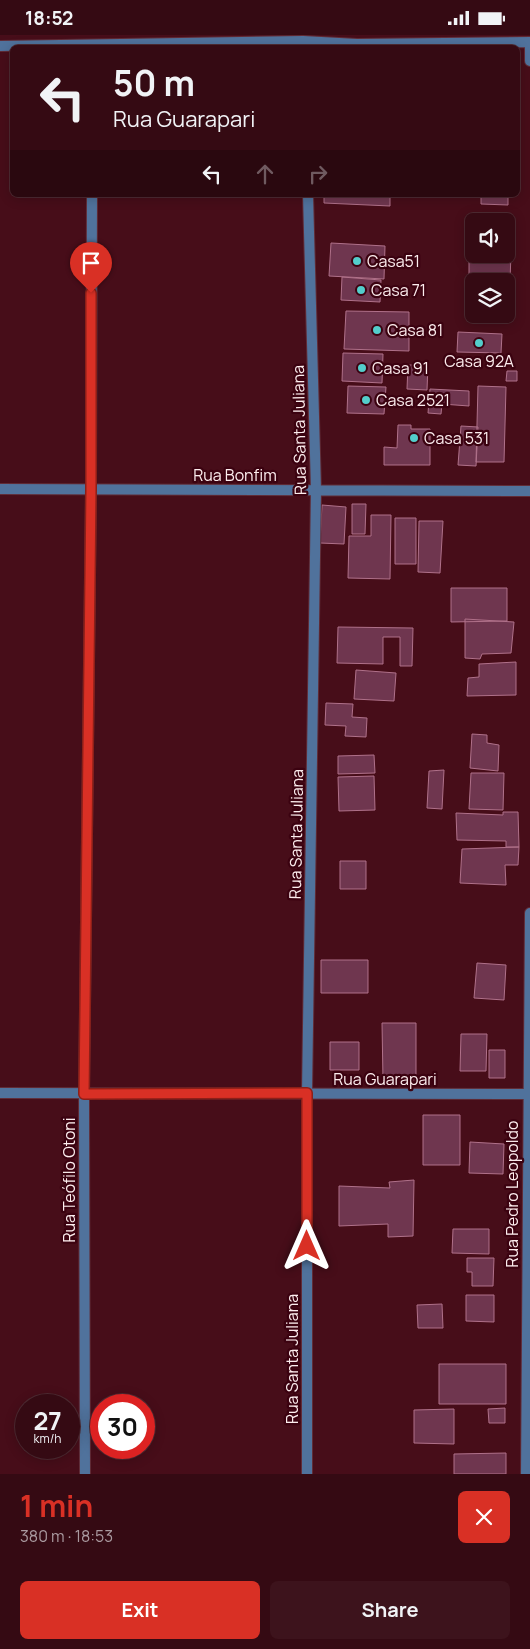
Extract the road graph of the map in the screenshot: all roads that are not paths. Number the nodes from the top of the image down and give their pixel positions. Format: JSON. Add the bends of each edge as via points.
{"nodes":[{"id":1,"x":128,"y":39,"type":"edge"},
{"id":2,"x":357,"y":39,"type":"edge"},
{"id":3,"x":530,"y":42,"type":"edge"},
{"id":4,"x":303,"y":44,"type":"edge"},
{"id":5,"x":97,"y":45,"type":"edge"},
{"id":6,"x":530,"y":61,"type":"edge"},
{"id":7,"x":92,"y":197,"type":"edge"},
{"id":8,"x":308,"y":197,"type":"edge"},
{"id":9,"x":0,"y":489,"type":"edge"},
{"id":10,"x":91,"y":490,"type":"junction"},
{"id":11,"x":316,"y":490,"type":"junction"},
{"id":12,"x":530,"y":491,"type":"edge"},
{"id":13,"x":530,"y":913,"type":"edge"},
{"id":14,"x":0,"y":1093,"type":"edge"},
{"id":15,"x":307,"y":1093,"type":"junction"},
{"id":16,"x":84,"y":1094,"type":"junction"},
{"id":17,"x":529,"y":1094,"type":"edge"},
{"id":18,"x":85,"y":1474,"type":"edge"},
{"id":19,"x":307,"y":1474,"type":"edge"},
{"id":20,"x":526,"y":1474,"type":"edge"}],
"edges":[{"from":1,"to":4,"type":"street"},
{"from":1,"to":5,"type":"street"},
{"from":2,"to":3,"type":"street"},
{"from":2,"to":4,"type":"street"},
{"from":3,"to":6,"type":"street"},
{"from":7,"to":10,"type":"street","name":"Rua Teófilo Otoni"},
{"from":8,"to":11,"type":"street","name":"Rua Santa Juliana"},
{"from":9,"to":10,"type":"street","name":"Rua Bonfim"},
{"from":10,"to":11,"type":"street","name":"Rua Bonfim"},
{"from":10,"to":16,"type":"street","name":"Rua Teófilo Otoni"},
{"from":11,"to":12,"type":"street","name":"Rua Bonfim"},
{"from":11,"to":15,"type":"street","name":"Rua Santa Juliana"},
{"from":13,"to":17,"type":"street","name":"Rua Pedro Leopoldo"},
{"from":14,"to":16,"type":"street","name":"Rua Guarapari"},
{"from":15,"to":16,"type":"street","name":"Rua Guarapari"},
{"from":15,"to":17,"type":"street","name":"Rua Guarapari"},
{"from":15,"to":19,"type":"street","name":"Rua Santa Juliana"},
{"from":16,"to":18,"type":"street","name":"Rua Teófilo Otoni"},
{"from":17,"to":20,"type":"street","name":"Rua Pedro Leopoldo"}]}
